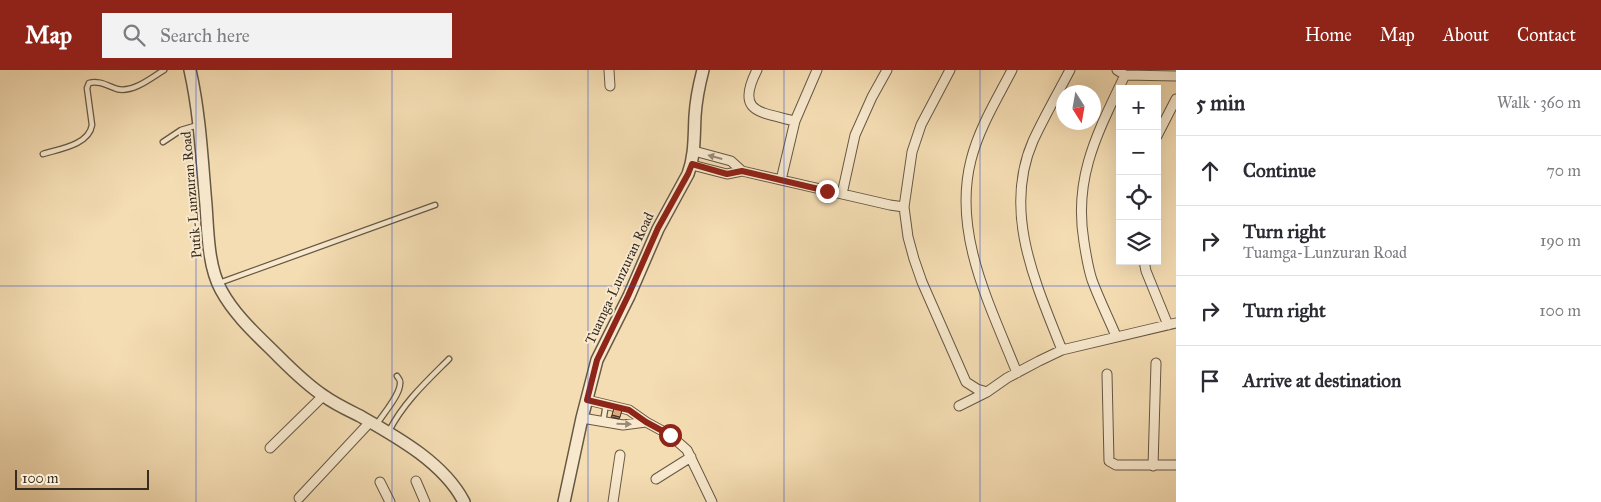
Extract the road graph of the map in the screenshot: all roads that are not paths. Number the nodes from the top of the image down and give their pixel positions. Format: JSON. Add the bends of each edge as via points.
{"nodes":[{"id":1,"x":164,"y":70,"type":"edge"},
{"id":2,"x":190,"y":70,"type":"edge"},
{"id":3,"x":609,"y":70,"type":"edge"},
{"id":4,"x":703,"y":70,"type":"edge"},
{"id":5,"x":756,"y":70,"type":"edge"},
{"id":6,"x":817,"y":70,"type":"edge"},
{"id":7,"x":887,"y":70,"type":"edge"},
{"id":8,"x":950,"y":70,"type":"edge"},
{"id":9,"x":1012,"y":70,"type":"edge"},
{"id":10,"x":1070,"y":70,"type":"edge"},
{"id":11,"x":1121,"y":72,"type":"edge"},
{"id":12,"x":1176,"y":76,"type":"edge"},
{"id":13,"x":610,"y":86,"type":"dead end"},
{"id":14,"x":1176,"y":99,"type":"edge"},
{"id":15,"x":795,"y":121,"type":"junction"},
{"id":16,"x":199,"y":125,"type":"junction"},
{"id":17,"x":1160,"y":130,"type":"edge"},
{"id":18,"x":163,"y":142,"type":"dead end"},
{"id":19,"x":694,"y":151,"type":"junction"},
{"id":20,"x":43,"y":154,"type":"dead end"},
{"id":21,"x":692,"y":164,"type":"junction"},
{"id":22,"x":742,"y":171,"type":"junction"},
{"id":23,"x":781,"y":180,"type":"junction"},
{"id":24,"x":842,"y":194,"type":"junction"},
{"id":25,"x":435,"y":205,"type":"dead end"},
{"id":26,"x":904,"y":207,"type":"junction"},
{"id":27,"x":1145,"y":265,"type":"edge"},
{"id":28,"x":218,"y":283,"type":"junction"},
{"id":29,"x":1172,"y":324,"type":"edge"},
{"id":30,"x":1116,"y":336,"type":"junction"},
{"id":31,"x":1062,"y":350,"type":"junction"},
{"id":32,"x":449,"y":359,"type":"dead end"},
{"id":33,"x":1156,"y":363,"type":"dead end"},
{"id":34,"x":1017,"y":373,"type":"junction"},
{"id":35,"x":1107,"y":374,"type":"dead end"},
{"id":36,"x":397,"y":376,"type":"dead end"},
{"id":37,"x":987,"y":392,"type":"junction"},
{"id":38,"x":324,"y":396,"type":"junction"},
{"id":39,"x":587,"y":400,"type":"junction"},
{"id":40,"x":606,"y":404,"type":"junction"},
{"id":41,"x":959,"y":406,"type":"dead end"},
{"id":42,"x":582,"y":418,"type":"junction"},
{"id":43,"x":603,"y":422,"type":"junction"},
{"id":44,"x":646,"y":422,"type":"junction"},
{"id":45,"x":373,"y":423,"type":"junction"},
{"id":46,"x":388,"y":432,"type":"junction"},
{"id":47,"x":270,"y":448,"type":"dead end"},
{"id":48,"x":620,"y":455,"type":"dead end"},
{"id":49,"x":691,"y":457,"type":"junction"},
{"id":50,"x":1176,"y":465,"type":"edge"},
{"id":51,"x":1153,"y":466,"type":"junction"},
{"id":52,"x":656,"y":479,"type":"dead end"},
{"id":53,"x":416,"y":481,"type":"dead end"},
{"id":54,"x":380,"y":482,"type":"dead end"},
{"id":55,"x":299,"y":498,"type":"dead end"},
{"id":56,"x":390,"y":502,"type":"edge"},
{"id":57,"x":425,"y":502,"type":"edge"},
{"id":58,"x":464,"y":502,"type":"edge"},
{"id":59,"x":564,"y":502,"type":"edge"},
{"id":60,"x":613,"y":502,"type":"edge"},
{"id":61,"x":712,"y":502,"type":"edge"}],
"edges":[{"from":1,"to":20,"type":"lane","via":[[129,89],[119,90],[97,82],[90,83],[87,88],[92,131],[82,141]]},
{"from":2,"to":16,"type":"street","name":"Putik-Lunzuran Road"},
{"from":3,"to":13,"type":"street"},
{"from":4,"to":19,"type":"street","name":"Tuamga-Lunzuran Road","via":[[695,115]]},
{"from":5,"to":15,"type":"street","via":[[748,93],[754,108]]},
{"from":6,"to":15,"type":"street"},
{"from":7,"to":24,"type":"street","via":[[855,135]]},
{"from":8,"to":26,"type":"street","via":[[921,125],[912,152]]},
{"from":9,"to":34,"type":"street","via":[[983,128],[971,161],[967,218],[976,265]]},
{"from":10,"to":31,"type":"street","via":[[1033,142],[1021,198],[1026,251]]},
{"from":11,"to":12,"type":"street"},
{"from":11,"to":30,"type":"street","via":[[1090,155],[1080,208],[1092,279]]},
{"from":14,"to":17,"type":"street"},
{"from":15,"to":23,"type":"street"},
{"from":16,"to":18,"type":"lane","via":[[181,130]]},
{"from":16,"to":28,"type":"street","name":"Putik-Lunzuran Road","via":[[208,231]]},
{"from":19,"to":21,"type":"street","name":"Tuamga-Lunzuran Road"},
{"from":22,"to":19,"type":"street","one_way":true,"via":[[732,161]]},
{"from":21,"to":22,"type":"street","via":[[727,174]]},
{"from":21,"to":39,"type":"street","name":"Tuamga-Lunzuran Road","via":[[658,228],[597,360]]},
{"from":22,"to":23,"type":"street"},
{"from":23,"to":24,"type":"street"},
{"from":24,"to":26,"type":"street"},
{"from":25,"to":28,"type":"lane"},
{"from":26,"to":37,"type":"street","via":[[916,267],[966,382]]},
{"from":27,"to":29,"type":"street"},
{"from":28,"to":38,"type":"street","name":"Putik-Lunzuran Road","via":[[233,308],[258,336]]},
{"from":29,"to":30,"type":"street"},
{"from":30,"to":31,"type":"street"},
{"from":31,"to":34,"type":"street"},
{"from":32,"to":46,"type":"lane","via":[[405,404]]},
{"from":33,"to":51,"type":"street"},
{"from":34,"to":37,"type":"street"},
{"from":35,"to":51,"type":"street","via":[[1109,461],[1116,465]]},
{"from":36,"to":45,"type":"lane","via":[[400,381],[398,392]]},
{"from":37,"to":41,"type":"street"},
{"from":38,"to":45,"type":"street","name":"Putik-Lunzuran Road"},
{"from":38,"to":47,"type":"street"},
{"from":39,"to":40,"type":"street"},
{"from":39,"to":42,"type":"street","name":"Tuamga-Lunzuran Road"},
{"from":40,"to":43,"type":"lane"},
{"from":40,"to":44,"type":"street","via":[[632,411]]},
{"from":42,"to":43,"type":"street"},
{"from":42,"to":59,"type":"street","name":"Tuamga-Lunzuran Road"},
{"from":43,"to":44,"type":"street","one_way":true,"via":[[626,425]]},
{"from":44,"to":49,"type":"street","via":[[670,435]]},
{"from":45,"to":46,"type":"street","name":"Putik-Lunzuran Road"},
{"from":45,"to":55,"type":"street"},
{"from":46,"to":58,"type":"street","name":"Putik-Lunzuran Road","via":[[431,462]]},
{"from":48,"to":60,"type":"street"},
{"from":49,"to":52,"type":"street"},
{"from":49,"to":61,"type":"street"},
{"from":50,"to":51,"type":"street"},
{"from":53,"to":57,"type":"street"},
{"from":54,"to":56,"type":"street"}]}
